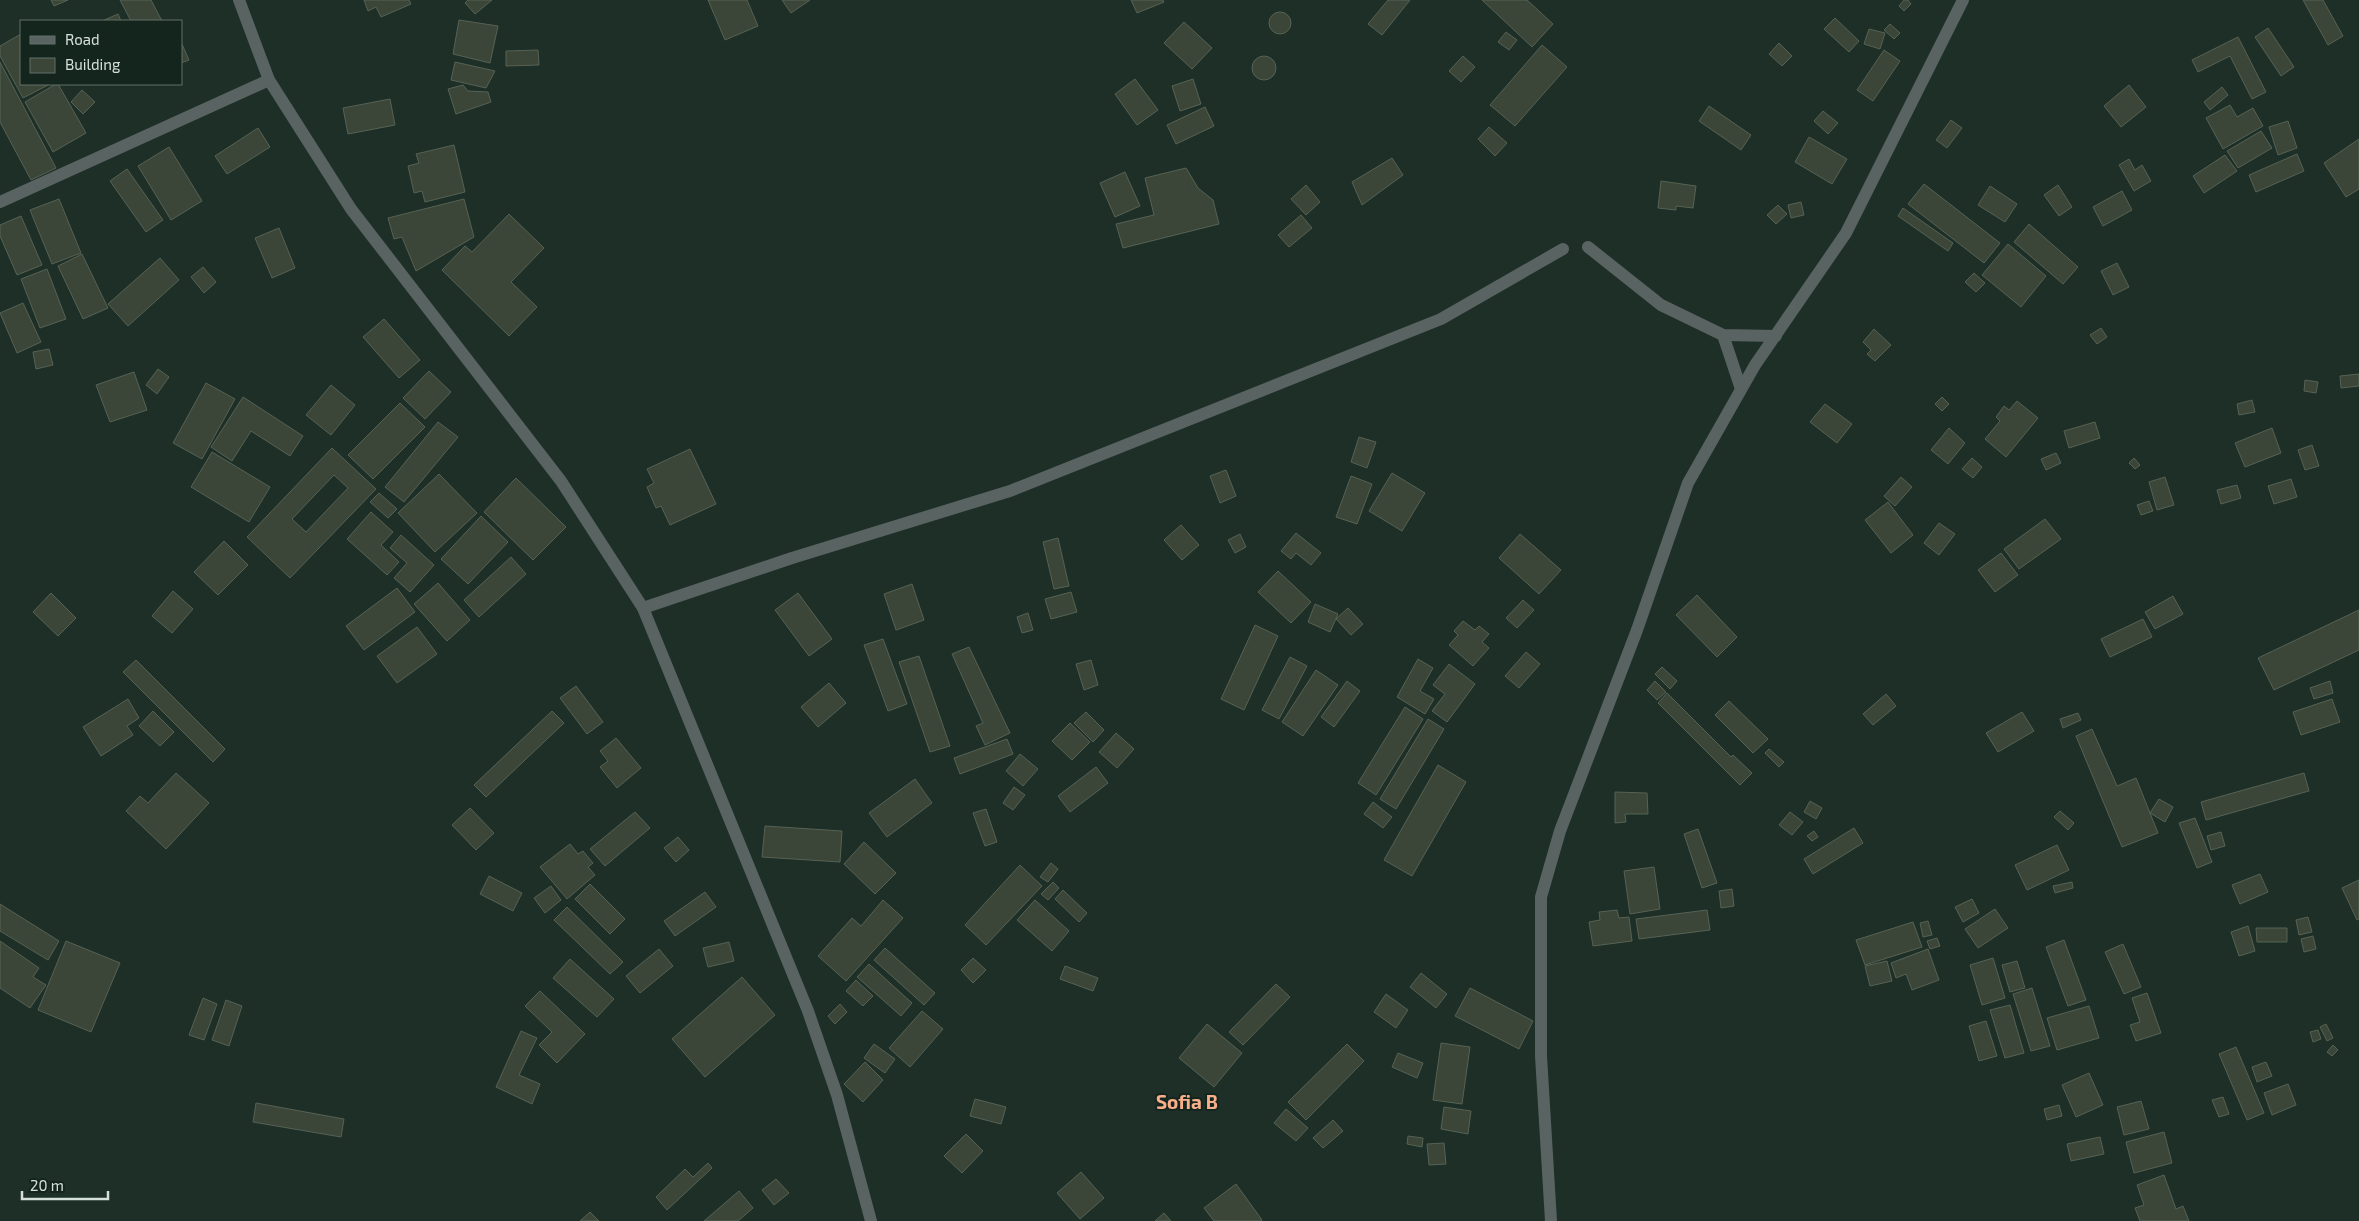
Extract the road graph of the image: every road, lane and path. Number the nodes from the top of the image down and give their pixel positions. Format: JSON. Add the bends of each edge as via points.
{"nodes":[{"id":1,"x":239,"y":0,"type":"edge"},
{"id":2,"x":1964,"y":0,"type":"edge"},
{"id":3,"x":269,"y":80,"type":"junction"},
{"id":4,"x":0,"y":202,"type":"edge"},
{"id":5,"x":1588,"y":247,"type":"dead end"},
{"id":6,"x":1563,"y":249,"type":"dead end"},
{"id":7,"x":1723,"y":335,"type":"junction"},
{"id":8,"x":1776,"y":336,"type":"junction"},
{"id":9,"x":1742,"y":389,"type":"junction"},
{"id":10,"x":643,"y":608,"type":"junction"},
{"id":11,"x":871,"y":1221,"type":"edge"},
{"id":12,"x":1550,"y":1221,"type":"edge"}],
"edges":[{"from":1,"to":3,"type":"street"},
{"from":2,"to":8,"type":"street","via":[[1846,233]]},
{"from":3,"to":4,"type":"street"},
{"from":3,"to":10,"type":"street","via":[[352,209],[561,481]]},
{"from":5,"to":7,"type":"street","via":[[1661,305]]},
{"from":6,"to":10,"type":"street","via":[[1441,319],[1010,492],[792,558]]},
{"from":7,"to":8,"type":"street"},
{"from":7,"to":9,"type":"street"},
{"from":8,"to":9,"type":"street"},
{"from":9,"to":12,"type":"street","via":[[1688,483],[1637,630],[1560,830],[1542,897],[1541,1056]]},
{"from":10,"to":11,"type":"street","via":[[808,1011],[837,1095]]}]}
